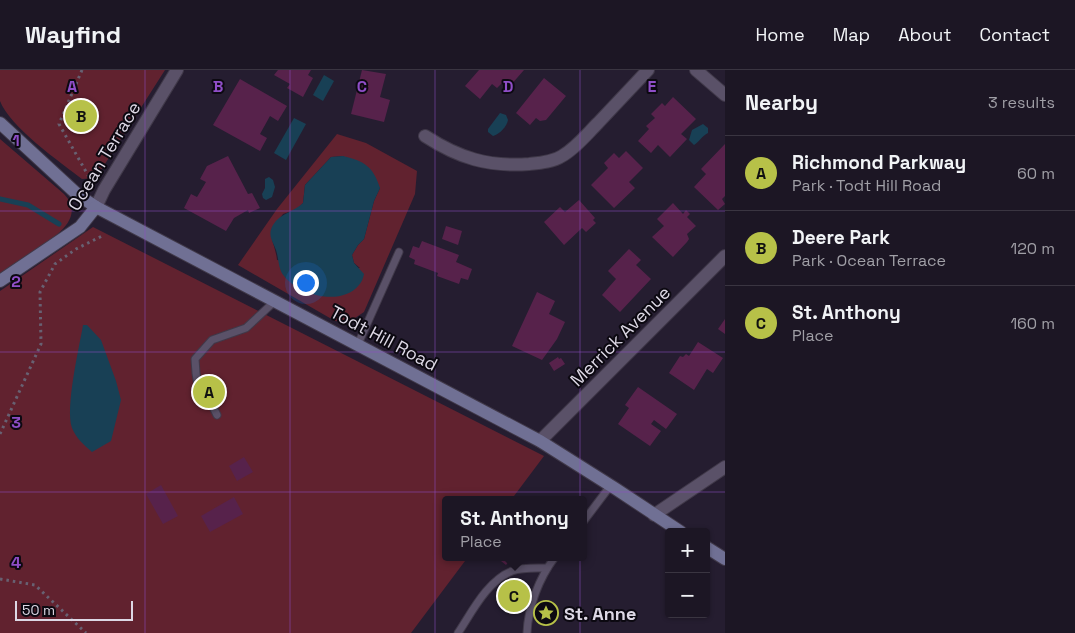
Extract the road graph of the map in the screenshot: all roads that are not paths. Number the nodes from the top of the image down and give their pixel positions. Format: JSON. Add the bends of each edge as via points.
{"nodes":[{"id":1,"x":176,"y":70,"type":"edge"},
{"id":2,"x":648,"y":70,"type":"edge"},
{"id":3,"x":696,"y":70,"type":"edge"},
{"id":4,"x":725,"y":95,"type":"edge"},
{"id":5,"x":0,"y":123,"type":"edge"},
{"id":6,"x":425,"y":136,"type":"dead end"},
{"id":7,"x":96,"y":207,"type":"junction"},
{"id":8,"x":399,"y":252,"type":"dead end"},
{"id":9,"x":725,"y":256,"type":"edge"},
{"id":10,"x":0,"y":281,"type":"edge"},
{"id":11,"x":275,"y":301,"type":"junction"},
{"id":12,"x":358,"y":344,"type":"junction"},
{"id":13,"x":217,"y":415,"type":"dead end"},
{"id":14,"x":540,"y":441,"type":"junction"},
{"id":15,"x":725,"y":467,"type":"edge"},
{"id":16,"x":611,"y":485,"type":"junction"},
{"id":17,"x":654,"y":515,"type":"junction"},
{"id":18,"x":587,"y":517,"type":"edge"},
{"id":19,"x":675,"y":528,"type":"edge"},
{"id":20,"x":710,"y":550,"type":"edge"},
{"id":21,"x":725,"y":560,"type":"edge"},
{"id":22,"x":552,"y":561,"type":"edge"},
{"id":23,"x":547,"y":568,"type":"junction"},
{"id":24,"x":458,"y":633,"type":"edge"},
{"id":25,"x":527,"y":633,"type":"edge"}],
"edges":[{"from":1,"to":7,"type":"street","name":"Ocean Terrace"},
{"from":2,"to":6,"type":"street","via":[[561,158],[509,166],[484,163],[461,156]]},
{"from":3,"to":4,"type":"street"},
{"from":5,"to":7,"type":"street","name":"Todt Hill Road"},
{"from":7,"to":10,"type":"street","name":"Ocean Terrace","via":[[80,227]]},
{"from":7,"to":11,"type":"street","name":"Todt Hill Road"},
{"from":8,"to":12,"type":"lane"},
{"from":9,"to":14,"type":"street","name":"Merrick Avenue"},
{"from":11,"to":12,"type":"street","name":"Todt Hill Road"},
{"from":11,"to":13,"type":"lane","via":[[246,328],[212,340],[195,360],[200,392]]},
{"from":12,"to":14,"type":"street","name":"Todt Hill Road"},
{"from":14,"to":16,"type":"street","name":"Todt Hill Road"},
{"from":15,"to":17,"type":"street"},
{"from":16,"to":17,"type":"street","name":"Todt Hill Road"},
{"from":16,"to":18,"type":"lane"},
{"from":17,"to":19,"type":"street","name":"Todt Hill Road"},
{"from":20,"to":21,"type":"street"},
{"from":22,"to":23,"type":"lane"},
{"from":23,"to":24,"type":"lane","via":[[513,571],[496,581]]},
{"from":23,"to":25,"type":"lane","via":[[534,597]]}]}
